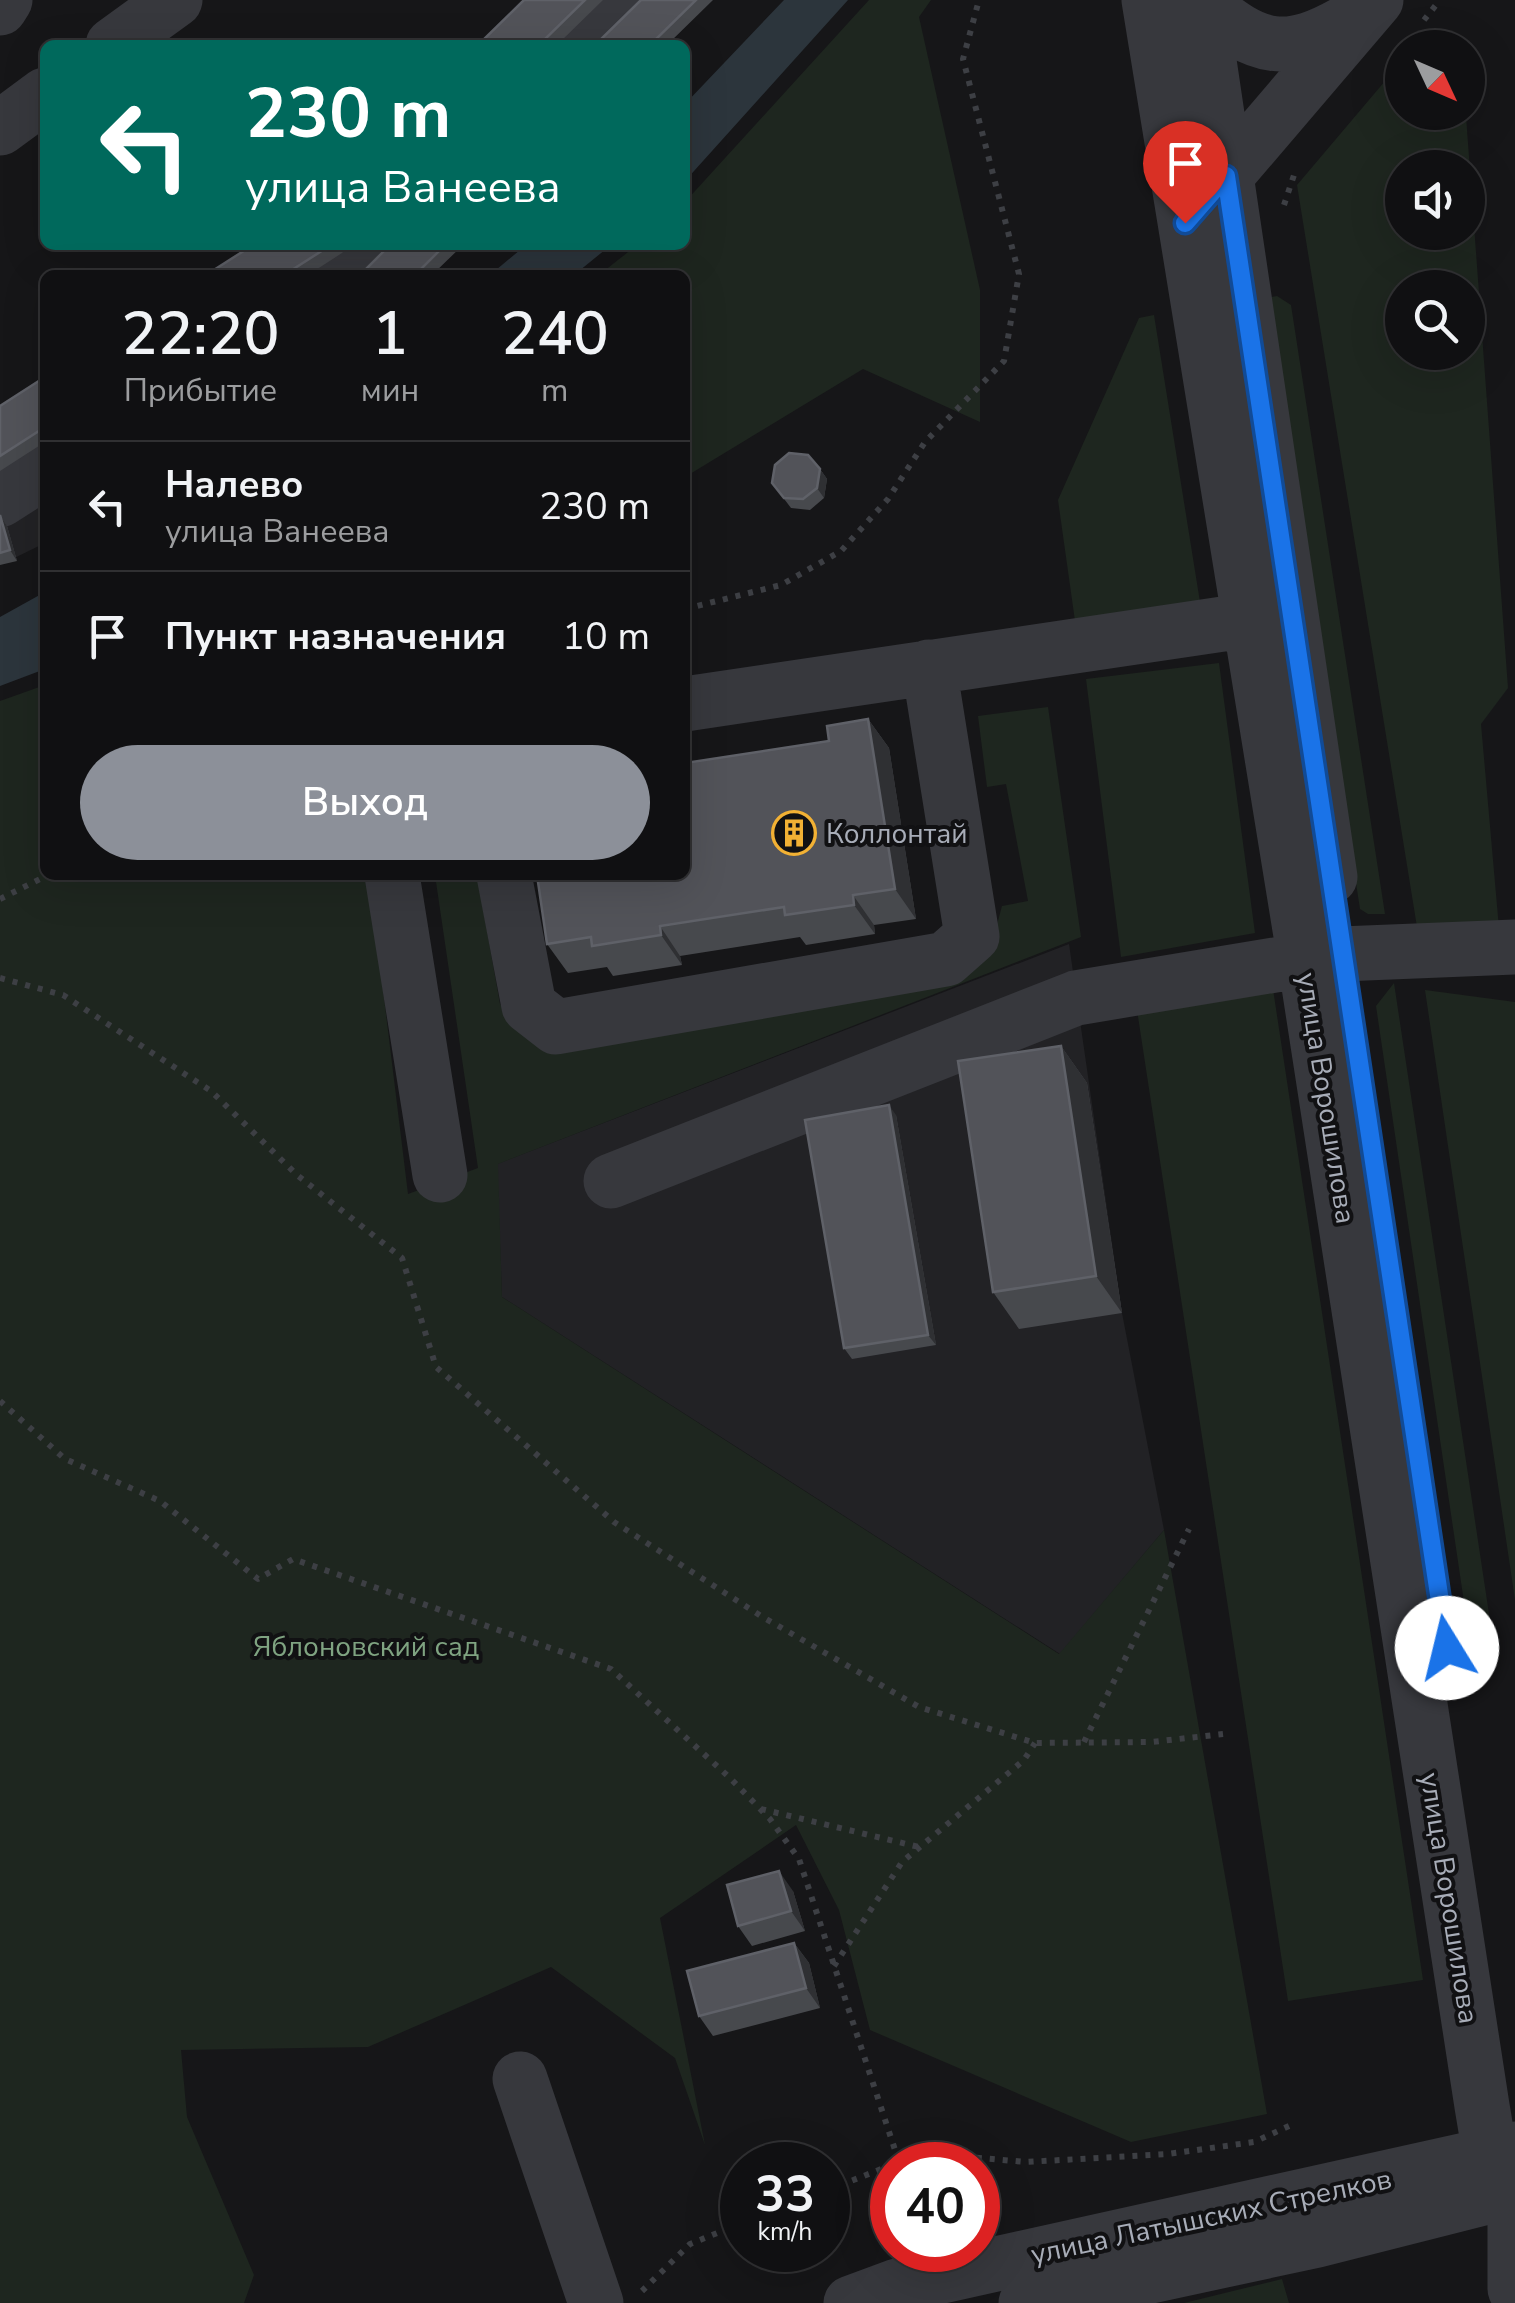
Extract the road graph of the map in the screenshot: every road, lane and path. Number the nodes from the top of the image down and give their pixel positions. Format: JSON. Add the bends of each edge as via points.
{"nodes":[{"id":1,"x":5,"y":0,"type":"edge"},
{"id":2,"x":628,"y":0,"type":"edge"},
{"id":3,"x":979,"y":0,"type":"edge"},
{"id":4,"x":1440,"y":0,"type":"edge"},
{"id":5,"x":1183,"y":1,"type":"edge"},
{"id":6,"x":0,"y":8,"type":"edge"},
{"id":7,"x":1386,"y":13,"type":"edge"},
{"id":8,"x":587,"y":40,"type":"edge"},
{"id":9,"x":40,"y":99,"type":"edge"},
{"id":10,"x":0,"y":128,"type":"edge"},
{"id":11,"x":1296,"y":171,"type":"dead end"},
{"id":12,"x":1226,"y":176,"type":"junction"},
{"id":13,"x":1285,"y":219,"type":"dead end"},
{"id":14,"x":1185,"y":223,"type":"junction"},
{"id":15,"x":371,"y":250,"type":"edge"},
{"id":16,"x":350,"y":270,"type":"edge"},
{"id":17,"x":40,"y":474,"type":"edge"},
{"id":18,"x":0,"y":500,"type":"edge"},
{"id":19,"x":690,"y":608,"type":"edge"},
{"id":20,"x":1250,"y":620,"type":"junction"},
{"id":21,"x":929,"y":667,"type":"junction"},
{"id":22,"x":690,"y":703,"type":"edge"},
{"id":23,"x":40,"y":879,"type":"edge"},
{"id":24,"x":393,"y":880,"type":"edge"},
{"id":25,"x":505,"y":880,"type":"edge"},
{"id":26,"x":0,"y":899,"type":"edge"},
{"id":27,"x":1515,"y":946,"type":"edge"},
{"id":28,"x":1323,"y":957,"type":"junction"},
{"id":29,"x":0,"y":978,"type":"edge"},
{"id":30,"x":440,"y":1175,"type":"dead end"},
{"id":31,"x":611,"y":1181,"type":"dead end"},
{"id":32,"x":0,"y":1401,"type":"edge"},
{"id":33,"x":1189,"y":1529,"type":"dead end"},
{"id":34,"x":1223,"y":1734,"type":"dead end"},
{"id":35,"x":1035,"y":1742,"type":"junction"},
{"id":36,"x":1084,"y":1742,"type":"junction"},
{"id":37,"x":760,"y":1809,"type":"junction"},
{"id":38,"x":920,"y":1847,"type":"junction"},
{"id":39,"x":833,"y":1966,"type":"junction"},
{"id":40,"x":520,"y":2079,"type":"dead end"},
{"id":41,"x":1515,"y":2086,"type":"edge"},
{"id":42,"x":1289,"y":2126,"type":"dead end"},
{"id":43,"x":892,"y":2142,"type":"edge"},
{"id":44,"x":1000,"y":2160,"type":"edge"},
{"id":45,"x":1509,"y":2171,"type":"edge"},
{"id":46,"x":1515,"y":2210,"type":"edge"},
{"id":47,"x":720,"y":2232,"type":"edge"},
{"id":48,"x":1515,"y":2289,"type":"edge"},
{"id":49,"x":596,"y":2303,"type":"edge"},
{"id":50,"x":630,"y":2303,"type":"edge"},
{"id":51,"x":850,"y":2303,"type":"edge"},
{"id":52,"x":1026,"y":2303,"type":"edge"}],
"edges":[{"from":1,"to":6,"type":"street"},
{"from":2,"to":8,"type":"street"},
{"from":3,"to":19,"type":"path","via":[[964,60],[1019,274],[1004,361],[925,442],[888,499],[841,551],[781,585]]},
{"from":4,"to":7,"type":"path"},
{"from":5,"to":7,"type":"street","via":[[1263,44],[1286,46]]},
{"from":5,"to":12,"type":"street","name":"улица Ворошилова"},
{"from":5,"to":14,"type":"street","name":"улица Ворошилова"},
{"from":7,"to":12,"type":"street"},
{"from":9,"to":10,"type":"street"},
{"from":11,"to":13,"type":"path","via":[[1283,200]]},
{"from":12,"to":14,"type":"street"},
{"from":12,"to":28,"type":"street","name":"улица Ворошилова"},
{"from":14,"to":20,"type":"street","name":"улица Ворошилова"},
{"from":15,"to":16,"type":"street"},
{"from":17,"to":18,"type":"street"},
{"from":20,"to":21,"type":"street"},
{"from":20,"to":28,"type":"street","name":"улица Ворошилова"},
{"from":21,"to":22,"type":"street"},
{"from":21,"to":25,"type":"street","via":[[972,936],[946,959],[556,1027],[530,1006]]},
{"from":23,"to":26,"type":"path"},
{"from":24,"to":30,"type":"street"},
{"from":27,"to":28,"type":"street"},
{"from":28,"to":31,"type":"street","via":[[1076,998]]},
{"from":28,"to":41,"type":"street","name":"улица Ворошилова"},
{"from":28,"to":45,"type":"street","name":"улица Ворошилова"},
{"from":29,"to":35,"type":"path","via":[[63,994],[211,1091],[296,1175],[402,1258],[436,1367],[614,1522],[919,1707]]},
{"from":32,"to":37,"type":"path","via":[[66,1459],[160,1500],[258,1579],[293,1558],[611,1668]]},
{"from":33,"to":36,"type":"path"},
{"from":34,"to":36,"type":"path"},
{"from":35,"to":36,"type":"path"},
{"from":35,"to":38,"type":"path","via":[[1024,1760]]},
{"from":37,"to":38,"type":"path"},
{"from":37,"to":39,"type":"path","via":[[798,1859]]},
{"from":38,"to":39,"type":"path","via":[[902,1862]]},
{"from":39,"to":43,"type":"path"},
{"from":40,"to":49,"type":"street"},
{"from":42,"to":44,"type":"path","via":[[1254,2142],[1168,2154]]},
{"from":45,"to":51,"type":"street","name":"улица Латышских Стрелков","via":[[916,2282]]},
{"from":45,"to":52,"type":"street","name":"улица Латышских Стрелков","via":[[1317,2240]]},
{"from":46,"to":48,"type":"street"},
{"from":47,"to":50,"type":"path","via":[[690,2244]]}]}
